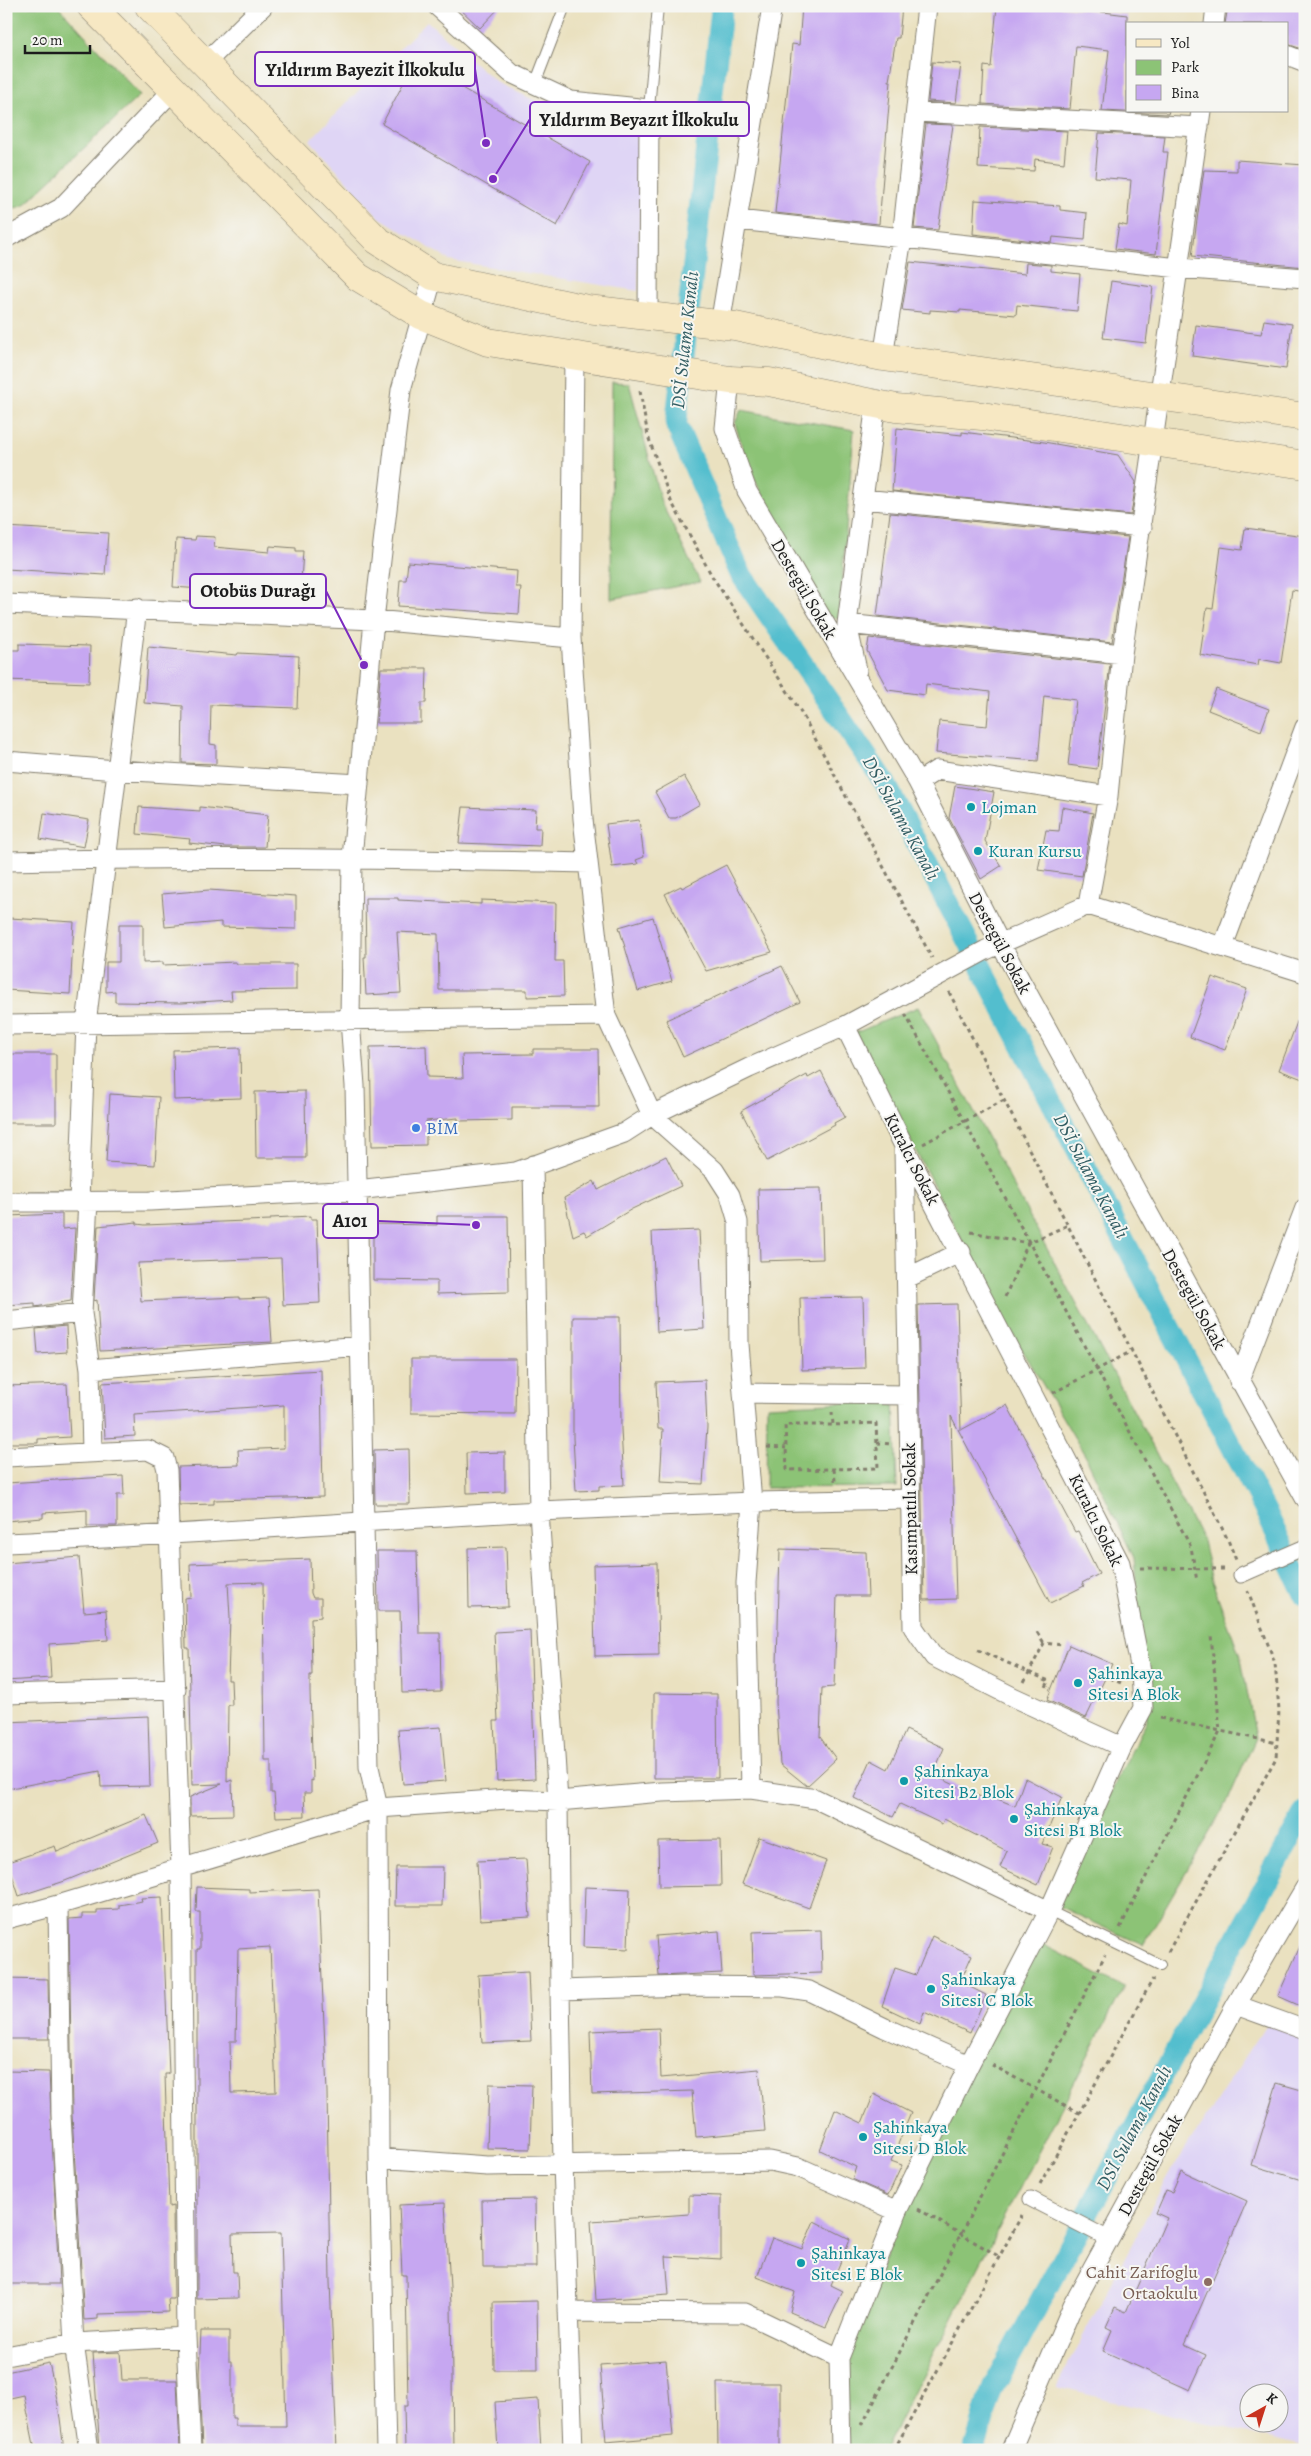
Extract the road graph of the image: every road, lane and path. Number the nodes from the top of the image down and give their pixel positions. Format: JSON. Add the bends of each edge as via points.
{"nodes":[{"id":1,"x":91,"y":6,"type":"edge"},
{"id":2,"x":149,"y":6,"type":"edge"},
{"id":3,"x":263,"y":6,"type":"edge"},
{"id":4,"x":437,"y":6,"type":"edge"},
{"id":5,"x":565,"y":6,"type":"edge"},
{"id":6,"x":658,"y":6,"type":"edge"},
{"id":7,"x":772,"y":6,"type":"edge"},
{"id":8,"x":927,"y":6,"type":"edge"},
{"id":9,"x":1216,"y":6,"type":"edge"},
{"id":10,"x":1214,"y":22,"type":"edge"},
{"id":11,"x":1288,"y":55,"type":"edge"},
{"id":12,"x":1305,"y":62,"type":"edge"},
{"id":13,"x":204,"y":64,"type":"junction"},
{"id":14,"x":535,"y":84,"type":"junction"},
{"id":15,"x":172,"y":91,"type":"junction"},
{"id":16,"x":649,"y":109,"type":"junction"},
{"id":17,"x":916,"y":112,"type":"junction"},
{"id":18,"x":1200,"y":119,"type":"edge"},
{"id":19,"x":738,"y":220,"type":"junction"},
{"id":20,"x":6,"y":238,"type":"edge"},
{"id":21,"x":902,"y":238,"type":"junction"},
{"id":22,"x":1179,"y":268,"type":"junction"},
{"id":23,"x":434,"y":276,"type":"junction"},
{"id":24,"x":1305,"y":278,"type":"edge"},
{"id":25,"x":420,"y":315,"type":"junction"},
{"id":26,"x":658,"y":317,"type":"junction"},
{"id":27,"x":717,"y":324,"type":"junction"},
{"id":28,"x":574,"y":356,"type":"junction"},
{"id":29,"x":883,"y":357,"type":"junction"},
{"id":30,"x":644,"y":367,"type":"junction"},
{"id":31,"x":719,"y":378,"type":"junction"},
{"id":32,"x":1160,"y":398,"type":"junction"},
{"id":33,"x":876,"y":404,"type":"junction"},
{"id":34,"x":1305,"y":417,"type":"edge"},
{"id":35,"x":1153,"y":444,"type":"junction"},
{"id":36,"x":1305,"y":465,"type":"edge"},
{"id":37,"x":863,"y":499,"type":"junction"},
{"id":38,"x":1142,"y":527,"type":"junction"},
{"id":39,"x":6,"y":604,"type":"edge"},
{"id":40,"x":137,"y":608,"type":"junction"},
{"id":41,"x":374,"y":620,"type":"junction"},
{"id":42,"x":848,"y":624,"type":"junction"},
{"id":43,"x":571,"y":638,"type":"junction"},
{"id":44,"x":1122,"y":654,"type":"junction"},
{"id":45,"x":861,"y":686,"type":"junction"},
{"id":46,"x":1305,"y":727,"type":"edge"},
{"id":47,"x":6,"y":761,"type":"edge"},
{"id":48,"x":116,"y":770,"type":"junction"},
{"id":49,"x":918,"y":782,"type":"junction"},
{"id":50,"x":359,"y":784,"type":"junction"},
{"id":51,"x":1108,"y":796,"type":"junction"},
{"id":52,"x":106,"y":858,"type":"junction"},
{"id":53,"x":352,"y":858,"type":"junction"},
{"id":54,"x":6,"y":861,"type":"edge"},
{"id":55,"x":588,"y":863,"type":"junction"},
{"id":56,"x":1088,"y":905,"type":"junction"},
{"id":57,"x":1223,"y":946,"type":"junction"},
{"id":58,"x":993,"y":948,"type":"junction"},
{"id":59,"x":1305,"y":973,"type":"edge"},
{"id":60,"x":934,"y":979,"type":"junction"},
{"id":61,"x":897,"y":999,"type":"junction"},
{"id":62,"x":606,"y":1016,"type":"junction"},
{"id":63,"x":350,"y":1020,"type":"junction"},
{"id":64,"x":86,"y":1024,"type":"junction"},
{"id":65,"x":6,"y":1025,"type":"edge"},
{"id":66,"x":845,"y":1026,"type":"junction"},
{"id":67,"x":1004,"y":1100,"type":"junction"},
{"id":68,"x":652,"y":1115,"type":"junction"},
{"id":69,"x":965,"y":1122,"type":"junction"},
{"id":70,"x":905,"y":1148,"type":"junction"},
{"id":71,"x":533,"y":1165,"type":"junction"},
{"id":72,"x":357,"y":1190,"type":"junction"},
{"id":73,"x":84,"y":1201,"type":"junction"},
{"id":74,"x":6,"y":1202,"type":"edge"},
{"id":75,"x":1305,"y":1208,"type":"edge"},
{"id":76,"x":1068,"y":1225,"type":"junction"},
{"id":77,"x":948,"y":1228,"type":"junction"},
{"id":78,"x":1028,"y":1243,"type":"junction"},
{"id":79,"x":961,"y":1252,"type":"junction"},
{"id":80,"x":907,"y":1278,"type":"junction"},
{"id":81,"x":82,"y":1313,"type":"junction"},
{"id":82,"x":995,"y":1320,"type":"junction"},
{"id":83,"x":6,"y":1321,"type":"edge"},
{"id":84,"x":360,"y":1346,"type":"junction"},
{"id":85,"x":1132,"y":1351,"type":"junction"},
{"id":86,"x":90,"y":1369,"type":"junction"},
{"id":87,"x":1097,"y":1372,"type":"junction"},
{"id":88,"x":1239,"y":1381,"type":"junction"},
{"id":89,"x":743,"y":1394,"type":"junction"},
{"id":90,"x":832,"y":1394,"type":"junction"},
{"id":91,"x":908,"y":1395,"type":"junction"},
{"id":92,"x":1037,"y":1401,"type":"junction"},
{"id":93,"x":833,"y":1425,"type":"junction"},
{"id":94,"x":92,"y":1452,"type":"junction"},
{"id":95,"x":6,"y":1457,"type":"edge"},
{"id":96,"x":1305,"y":1498,"type":"edge"},
{"id":97,"x":910,"y":1499,"type":"junction"},
{"id":98,"x":752,"y":1502,"type":"junction"},
{"id":99,"x":540,"y":1511,"type":"junction"},
{"id":100,"x":363,"y":1521,"type":"junction"},
{"id":101,"x":169,"y":1535,"type":"junction"},
{"id":102,"x":6,"y":1543,"type":"edge"},
{"id":103,"x":1305,"y":1547,"type":"edge"},
{"id":104,"x":1121,"y":1568,"type":"junction"},
{"id":105,"x":1194,"y":1568,"type":"junction"},
{"id":106,"x":1240,"y":1572,"type":"junction"},
{"id":107,"x":1197,"y":1581,"type":"dead end"},
{"id":108,"x":1036,"y":1632,"type":"dead end"},
{"id":109,"x":1211,"y":1635,"type":"dead end"},
{"id":110,"x":1044,"y":1643,"type":"junction"},
{"id":111,"x":1062,"y":1645,"type":"dead end"},
{"id":112,"x":978,"y":1650,"type":"dead end"},
{"id":113,"x":1030,"y":1672,"type":"junction"},
{"id":114,"x":1050,"y":1688,"type":"dead end"},
{"id":115,"x":176,"y":1689,"type":"junction"},
{"id":116,"x":6,"y":1694,"type":"edge"},
{"id":117,"x":1015,"y":1698,"type":"junction"},
{"id":118,"x":1140,"y":1713,"type":"junction"},
{"id":119,"x":1220,"y":1731,"type":"junction"},
{"id":120,"x":1277,"y":1743,"type":"junction"},
{"id":121,"x":1122,"y":1747,"type":"junction"},
{"id":122,"x":751,"y":1789,"type":"junction"},
{"id":123,"x":558,"y":1800,"type":"junction"},
{"id":124,"x":378,"y":1808,"type":"junction"},
{"id":125,"x":181,"y":1868,"type":"junction"},
{"id":126,"x":1305,"y":1888,"type":"edge"},
{"id":127,"x":58,"y":1905,"type":"junction"},
{"id":128,"x":1049,"y":1911,"type":"junction"},
{"id":129,"x":6,"y":1919,"type":"edge"},
{"id":130,"x":1112,"y":1942,"type":"junction"},
{"id":131,"x":1160,"y":1965,"type":"junction"},
{"id":132,"x":560,"y":1990,"type":"junction"},
{"id":133,"x":1236,"y":2005,"type":"junction"},
{"id":134,"x":1305,"y":2030,"type":"edge"},
{"id":135,"x":971,"y":2060,"type":"junction"},
{"id":136,"x":1035,"y":2088,"type":"junction"},
{"id":137,"x":1078,"y":2113,"type":"junction"},
{"id":138,"x":379,"y":2158,"type":"junction"},
{"id":139,"x":563,"y":2164,"type":"junction"},
{"id":140,"x":1031,"y":2199,"type":"junction"},
{"id":141,"x":900,"y":2205,"type":"junction"},
{"id":142,"x":959,"y":2235,"type":"junction"},
{"id":143,"x":1109,"y":2238,"type":"junction"},
{"id":144,"x":1000,"y":2257,"type":"junction"},
{"id":145,"x":568,"y":2312,"type":"junction"},
{"id":146,"x":186,"y":2337,"type":"junction"},
{"id":147,"x":74,"y":2343,"type":"junction"},
{"id":148,"x":6,"y":2356,"type":"edge"},
{"id":149,"x":839,"y":2358,"type":"junction"},
{"id":150,"x":858,"y":2432,"type":"dead end"},
{"id":151,"x":89,"y":2450,"type":"edge"},
{"id":152,"x":191,"y":2450,"type":"edge"},
{"id":153,"x":386,"y":2450,"type":"edge"},
{"id":154,"x":573,"y":2450,"type":"edge"},
{"id":155,"x":841,"y":2450,"type":"edge"},
{"id":156,"x":894,"y":2450,"type":"edge"},
{"id":157,"x":1011,"y":2450,"type":"edge"}],
"edges":[{"from":1,"to":15,"type":"main road"},
{"from":2,"to":13,"type":"main road"},
{"from":3,"to":13,"type":"street"},
{"from":4,"to":14,"type":"street","via":[[511,73]]},
{"from":5,"to":14,"type":"lane"},
{"from":6,"to":16,"type":"lane"},
{"from":7,"to":19,"type":"street"},
{"from":8,"to":17,"type":"street"},
{"from":9,"to":10,"type":"street"},
{"from":11,"to":12,"type":"street"},
{"from":13,"to":23,"type":"main road","via":[[377,240]]},
{"from":14,"to":16,"type":"street","via":[[571,101]]},
{"from":15,"to":20,"type":"street","via":[[60,208]]},
{"from":15,"to":25,"type":"main road","via":[[358,277]]},
{"from":16,"to":26,"type":"street"},
{"from":17,"to":18,"type":"street"},
{"from":17,"to":21,"type":"street"},
{"from":18,"to":22,"type":"street"},
{"from":19,"to":21,"type":"street"},
{"from":19,"to":27,"type":"street"},
{"from":21,"to":22,"type":"street"},
{"from":21,"to":29,"type":"street"},
{"from":22,"to":24,"type":"street"},
{"from":22,"to":32,"type":"street"},
{"from":23,"to":25,"type":"street"},
{"from":23,"to":26,"type":"main road","via":[[587,309]]},
{"from":25,"to":28,"type":"main road","via":[[488,342]]},
{"from":25,"to":41,"type":"street","via":[[401,390]]},
{"from":26,"to":27,"type":"main road"},
{"from":27,"to":29,"type":"main road"},
{"from":28,"to":30,"type":"main road"},
{"from":28,"to":43,"type":"street"},
{"from":29,"to":32,"type":"main road"},
{"from":30,"to":31,"type":"main road"},
{"from":30,"to":60,"type":"path","via":[[648,436],[671,501],[712,576],[806,721],[932,958]]},
{"from":31,"to":33,"type":"main road","via":[[769,382]]},
{"from":31,"to":45,"type":"street","name":"Destegül Sokak","via":[[725,428],[747,491]]},
{"from":32,"to":34,"type":"main road"},
{"from":32,"to":35,"type":"street"},
{"from":33,"to":35,"type":"main road","via":[[982,416]]},
{"from":33,"to":37,"type":"street"},
{"from":35,"to":36,"type":"main road"},
{"from":35,"to":38,"type":"street"},
{"from":37,"to":38,"type":"street"},
{"from":37,"to":42,"type":"street"},
{"from":38,"to":44,"type":"street"},
{"from":39,"to":40,"type":"street"},
{"from":40,"to":41,"type":"street"},
{"from":40,"to":48,"type":"street"},
{"from":41,"to":43,"type":"street"},
{"from":41,"to":50,"type":"street"},
{"from":42,"to":44,"type":"street"},
{"from":42,"to":45,"type":"street"},
{"from":43,"to":55,"type":"street"},
{"from":44,"to":51,"type":"street"},
{"from":45,"to":49,"type":"street","name":"Destegül Sokak"},
{"from":46,"to":57,"type":"street"},
{"from":47,"to":48,"type":"street"},
{"from":48,"to":50,"type":"street"},
{"from":48,"to":52,"type":"street"},
{"from":49,"to":51,"type":"street","via":[[937,770]]},
{"from":49,"to":58,"type":"street","name":"Destegül Sokak"},
{"from":50,"to":53,"type":"street"},
{"from":51,"to":56,"type":"street"},
{"from":52,"to":53,"type":"street"},
{"from":52,"to":54,"type":"street"},
{"from":52,"to":64,"type":"street"},
{"from":53,"to":55,"type":"street"},
{"from":53,"to":63,"type":"street"},
{"from":55,"to":62,"type":"street"},
{"from":56,"to":57,"type":"street"},
{"from":56,"to":58,"type":"street"},
{"from":57,"to":59,"type":"street"},
{"from":58,"to":60,"type":"street"},
{"from":58,"to":88,"type":"street","name":"Destegül Sokak"},
{"from":60,"to":61,"type":"street"},
{"from":60,"to":67,"type":"path","via":[[947,987]]},
{"from":61,"to":66,"type":"street"},
{"from":61,"to":69,"type":"path"},
{"from":62,"to":63,"type":"street"},
{"from":62,"to":68,"type":"street"},
{"from":63,"to":64,"type":"street"},
{"from":63,"to":72,"type":"street"},
{"from":64,"to":65,"type":"street"},
{"from":64,"to":73,"type":"street"},
{"from":66,"to":68,"type":"street"},
{"from":66,"to":70,"type":"street","name":"Kuralcı Sokak"},
{"from":67,"to":69,"type":"path"},
{"from":67,"to":76,"type":"path"},
{"from":68,"to":71,"type":"street","via":[[624,1133]]},
{"from":68,"to":89,"type":"street","via":[[714,1170],[730,1195],[738,1222],[739,1344]]},
{"from":69,"to":70,"type":"path"},
{"from":69,"to":78,"type":"path"},
{"from":70,"to":77,"type":"street","name":"Kuralcı Sokak"},
{"from":70,"to":80,"type":"street","name":"Kasımpatılı Sokak"},
{"from":71,"to":72,"type":"street","via":[[516,1172]]},
{"from":71,"to":99,"type":"street"},
{"from":72,"to":73,"type":"street","via":[[150,1201]]},
{"from":72,"to":84,"type":"street"},
{"from":73,"to":74,"type":"street"},
{"from":73,"to":81,"type":"street"},
{"from":75,"to":88,"type":"street"},
{"from":76,"to":78,"type":"path"},
{"from":76,"to":85,"type":"path"},
{"from":77,"to":78,"type":"path"},
{"from":77,"to":79,"type":"street","name":"Kuralcı Sokak"},
{"from":78,"to":82,"type":"path"},
{"from":78,"to":87,"type":"path"},
{"from":79,"to":80,"type":"street"},
{"from":79,"to":82,"type":"street","name":"Kuralcı Sokak"},
{"from":80,"to":91,"type":"street","name":"Kasımpatılı Sokak"},
{"from":81,"to":83,"type":"street"},
{"from":81,"to":86,"type":"street"},
{"from":82,"to":92,"type":"street","name":"Kuralcı Sokak"},
{"from":84,"to":86,"type":"street"},
{"from":84,"to":100,"type":"street"},
{"from":85,"to":87,"type":"path"},
{"from":85,"to":106,"type":"path","via":[[1228,1540]]},
{"from":86,"to":94,"type":"street"},
{"from":87,"to":92,"type":"path"},
{"from":87,"to":105,"type":"path","via":[[1191,1547]]},
{"from":88,"to":96,"type":"street","name":"Destegül Sokak"},
{"from":89,"to":90,"type":"street"},
{"from":89,"to":98,"type":"street"},
{"from":90,"to":91,"type":"street"},
{"from":90,"to":93,"type":"path"},
{"from":91,"to":97,"type":"street","name":"Kasımpatılı Sokak"},
{"from":92,"to":104,"type":"street","name":"Kuralcı Sokak"},
{"from":93,"to":93,"type":"path","via":[[876,1423],[878,1468],[787,1470],[785,1425]]},
{"from":94,"to":95,"type":"street"},
{"from":94,"to":101,"type":"street","via":[[148,1450],[164,1458]]},
{"from":97,"to":98,"type":"street"},
{"from":97,"to":117,"type":"street","name":"Kasımpatılı Sokak","via":[[913,1627],[934,1657]]},
{"from":98,"to":99,"type":"street"},
{"from":98,"to":122,"type":"street","via":[[746,1582]]},
{"from":99,"to":100,"type":"street"},
{"from":99,"to":123,"type":"street"},
{"from":100,"to":101,"type":"street"},
{"from":100,"to":124,"type":"street","via":[[369,1767]]},
{"from":101,"to":102,"type":"street"},
{"from":101,"to":115,"type":"street"},
{"from":103,"to":106,"type":"street"},
{"from":104,"to":105,"type":"path"},
{"from":104,"to":118,"type":"street","name":"Kuralcı Sokak","via":[[1142,1671],[1143,1708]]},
{"from":105,"to":106,"type":"path"},
{"from":105,"to":107,"type":"path"},
{"from":106,"to":120,"type":"path","via":[[1275,1663],[1279,1710]]},
{"from":108,"to":110,"type":"path"},
{"from":109,"to":119,"type":"path"},
{"from":110,"to":111,"type":"path"},
{"from":110,"to":113,"type":"path"},
{"from":112,"to":113,"type":"path"},
{"from":113,"to":114,"type":"path","via":[[1048,1681],[1046,1686]]},
{"from":113,"to":117,"type":"path"},
{"from":115,"to":116,"type":"street"},
{"from":115,"to":125,"type":"street"},
{"from":117,"to":121,"type":"street","name":"Kasımpatılı Sokak"},
{"from":118,"to":119,"type":"path"},
{"from":118,"to":121,"type":"street","name":"Kuralcı Sokak"},
{"from":119,"to":120,"type":"path"},
{"from":119,"to":130,"type":"path"},
{"from":120,"to":131,"type":"path","via":[[1276,1758]]},
{"from":121,"to":128,"type":"street","name":"Kuralcı Sokak"},
{"from":122,"to":123,"type":"street"},
{"from":122,"to":128,"type":"street","via":[[816,1800]]},
{"from":123,"to":124,"type":"street","via":[[508,1799]]},
{"from":123,"to":132,"type":"street"},
{"from":124,"to":125,"type":"street"},
{"from":124,"to":138,"type":"street"},
{"from":125,"to":127,"type":"street"},
{"from":125,"to":146,"type":"street"},
{"from":126,"to":133,"type":"street","name":"Destegül Sokak"},
{"from":127,"to":129,"type":"street"},
{"from":127,"to":147,"type":"street","via":[[61,2116]]},
{"from":128,"to":130,"type":"lane"},
{"from":128,"to":135,"type":"street","name":"Kuralcı Sokak"},
{"from":130,"to":131,"type":"lane"},
{"from":130,"to":136,"type":"path"},
{"from":131,"to":137,"type":"path"},
{"from":132,"to":135,"type":"street","via":[[783,1986],[809,1991],[885,2028]]},
{"from":132,"to":139,"type":"street"},
{"from":133,"to":134,"type":"street"},
{"from":133,"to":143,"type":"street","name":"Destegül Sokak"},
{"from":135,"to":136,"type":"path"},
{"from":135,"to":141,"type":"street","name":"Kuralcı Sokak"},
{"from":136,"to":137,"type":"path"},
{"from":136,"to":142,"type":"path"},
{"from":137,"to":140,"type":"path"},
{"from":138,"to":139,"type":"street","via":[[487,2166]]},
{"from":138,"to":153,"type":"street"},
{"from":139,"to":141,"type":"street","via":[[770,2161],[798,2166]]},
{"from":139,"to":145,"type":"street"},
{"from":140,"to":143,"type":"street"},
{"from":140,"to":144,"type":"path"},
{"from":141,"to":142,"type":"path"},
{"from":141,"to":149,"type":"street","name":"Kuralcı Sokak"},
{"from":142,"to":144,"type":"path"},
{"from":142,"to":150,"type":"path"},
{"from":143,"to":157,"type":"street","name":"Destegül Sokak","via":[[1073,2305]]},
{"from":144,"to":156,"type":"path"},
{"from":145,"to":149,"type":"street","via":[[745,2313]]},
{"from":145,"to":154,"type":"street"},
{"from":146,"to":147,"type":"street"},
{"from":146,"to":152,"type":"street"},
{"from":147,"to":148,"type":"street"},
{"from":147,"to":151,"type":"street"},
{"from":149,"to":155,"type":"street"}]}
